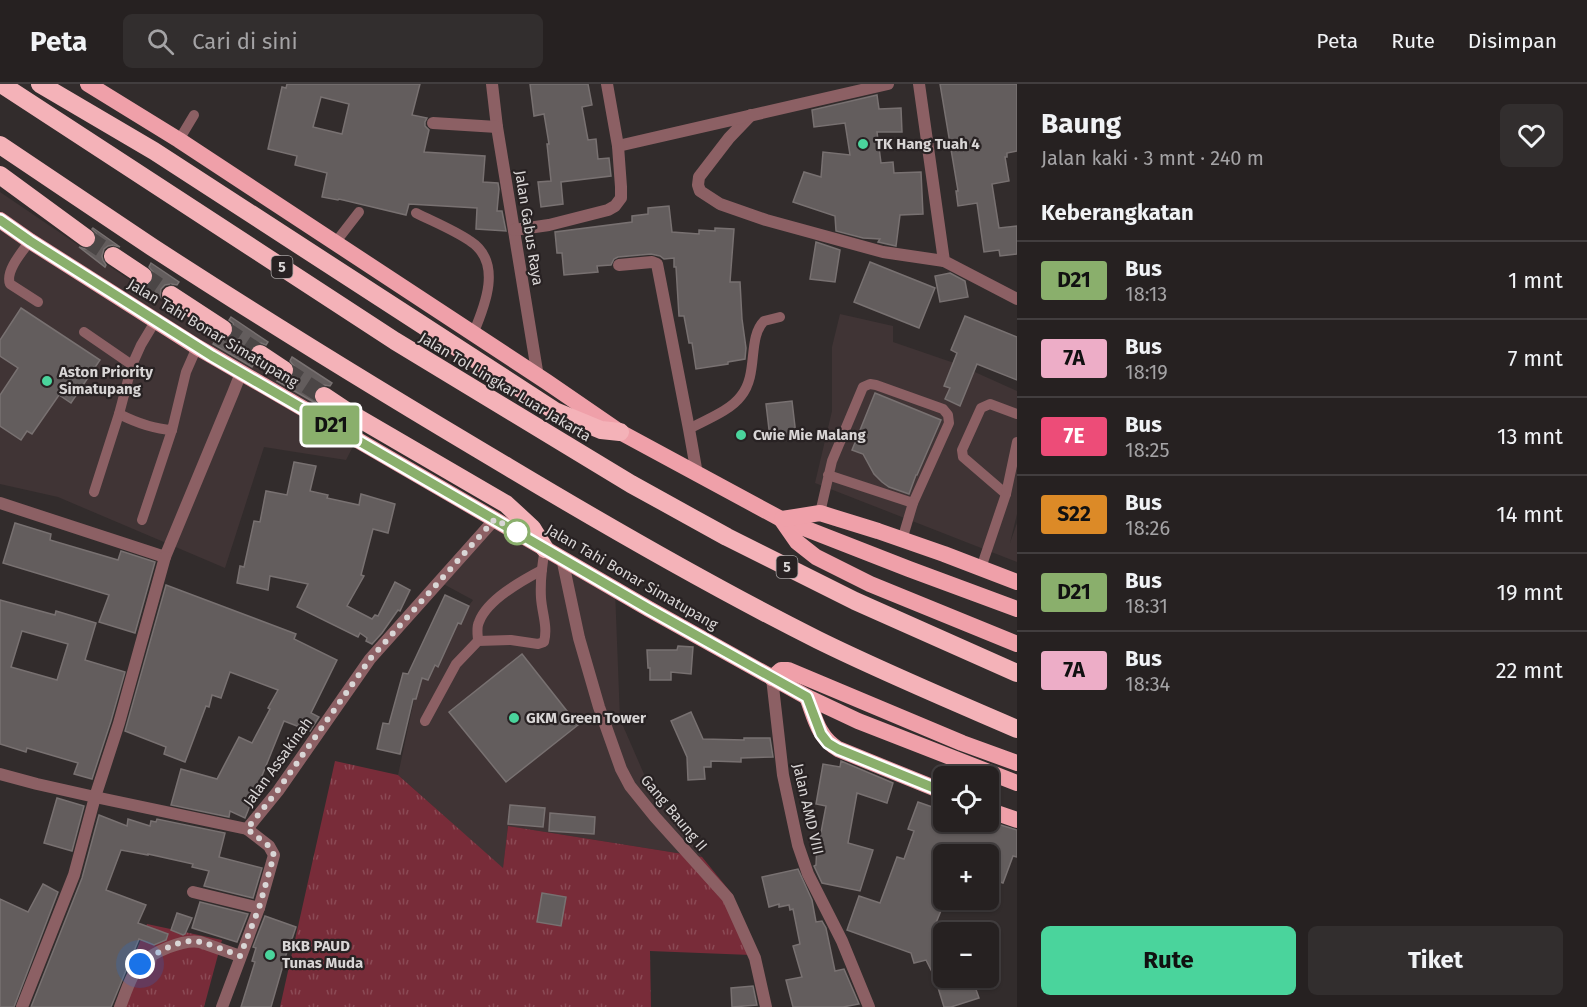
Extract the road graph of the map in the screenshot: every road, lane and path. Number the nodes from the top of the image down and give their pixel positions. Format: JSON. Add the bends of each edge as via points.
{"nodes":[{"id":1,"x":2,"y":84,"type":"edge"},
{"id":2,"x":40,"y":84,"type":"edge"},
{"id":3,"x":88,"y":84,"type":"edge"},
{"id":4,"x":492,"y":84,"type":"edge"},
{"id":5,"x":607,"y":84,"type":"edge"},
{"id":6,"x":824,"y":84,"type":"edge"},
{"id":7,"x":888,"y":84,"type":"edge"},
{"id":8,"x":919,"y":84,"type":"edge"},
{"id":9,"x":111,"y":89,"type":"edge"},
{"id":10,"x":828,"y":98,"type":"junction"},
{"id":11,"x":194,"y":115,"type":"dead end"},
{"id":12,"x":751,"y":115,"type":"junction"},
{"id":13,"x":433,"y":123,"type":"dead end"},
{"id":14,"x":497,"y":127,"type":"junction"},
{"id":15,"x":179,"y":140,"type":"junction"},
{"id":16,"x":0,"y":145,"type":"edge"},
{"id":17,"x":618,"y":146,"type":"junction"},
{"id":18,"x":0,"y":175,"type":"edge"},
{"id":19,"x":359,"y":212,"type":"dead end"},
{"id":20,"x":416,"y":213,"type":"dead end"},
{"id":21,"x":0,"y":220,"type":"edge"},
{"id":22,"x":520,"y":230,"type":"junction"},
{"id":23,"x":86,"y":238,"type":"tunnel mouth"},
{"id":24,"x":30,"y":241,"type":"junction"},
{"id":25,"x":335,"y":243,"type":"junction"},
{"id":26,"x":113,"y":256,"type":"tunnel mouth"},
{"id":27,"x":944,"y":261,"type":"junction"},
{"id":28,"x":619,"y":265,"type":"dead end"},
{"id":29,"x":143,"y":276,"type":"tunnel mouth"},
{"id":30,"x":171,"y":294,"type":"tunnel mouth"},
{"id":31,"x":1017,"y":299,"type":"edge"},
{"id":32,"x":38,"y":302,"type":"dead end"},
{"id":33,"x":780,"y":317,"type":"dead end"},
{"id":34,"x":156,"y":320,"type":"junction"},
{"id":35,"x":223,"y":329,"type":"tunnel mouth"},
{"id":36,"x":84,"y":332,"type":"dead end"},
{"id":37,"x":473,"y":334,"type":"junction"},
{"id":38,"x":197,"y":347,"type":"junction"},
{"id":39,"x":260,"y":354,"type":"tunnel mouth"},
{"id":40,"x":132,"y":365,"type":"junction"},
{"id":41,"x":285,"y":370,"type":"tunnel mouth"},
{"id":42,"x":241,"y":373,"type":"junction"},
{"id":43,"x":538,"y":377,"type":"junction"},
{"id":44,"x":324,"y":396,"type":"tunnel mouth"},
{"id":45,"x":120,"y":414,"type":"junction"},
{"id":46,"x":1017,"y":414,"type":"edge"},
{"id":47,"x":689,"y":429,"type":"junction"},
{"id":48,"x":172,"y":430,"type":"junction"},
{"id":49,"x":620,"y":432,"type":"junction"},
{"id":50,"x":1017,"y":442,"type":"edge"},
{"id":51,"x":697,"y":474,"type":"junction"},
{"id":52,"x":828,"y":475,"type":"junction"},
{"id":53,"x":94,"y":492,"type":"dead end"},
{"id":54,"x":1006,"y":494,"type":"junction"},
{"id":55,"x":0,"y":503,"type":"edge"},
{"id":56,"x":913,"y":503,"type":"junction"},
{"id":57,"x":820,"y":513,"type":"junction"},
{"id":58,"x":495,"y":519,"type":"junction"},
{"id":59,"x":781,"y":519,"type":"junction"},
{"id":60,"x":142,"y":520,"type":"dead end"},
{"id":61,"x":902,"y":540,"type":"junction"},
{"id":62,"x":545,"y":549,"type":"junction"},
{"id":63,"x":165,"y":557,"type":"junction"},
{"id":64,"x":562,"y":558,"type":"junction"},
{"id":65,"x":981,"y":568,"type":"junction"},
{"id":66,"x":542,"y":570,"type":"junction"},
{"id":67,"x":1017,"y":582,"type":"edge"},
{"id":68,"x":1017,"y":609,"type":"edge"},
{"id":69,"x":478,"y":641,"type":"junction"},
{"id":70,"x":1017,"y":644,"type":"edge"},
{"id":71,"x":1017,"y":673,"type":"edge"},
{"id":72,"x":772,"y":678,"type":"junction"},
{"id":73,"x":807,"y":697,"type":"junction"},
{"id":74,"x":425,"y":721,"type":"dead end"},
{"id":75,"x":1017,"y":729,"type":"edge"},
{"id":76,"x":1017,"y":763,"type":"edge"},
{"id":77,"x":0,"y":774,"type":"edge"},
{"id":78,"x":1017,"y":783,"type":"edge"},
{"id":79,"x":933,"y":788,"type":"edge"},
{"id":80,"x":95,"y":797,"type":"junction"},
{"id":81,"x":999,"y":814,"type":"edge"},
{"id":82,"x":1017,"y":820,"type":"edge"},
{"id":83,"x":247,"y":829,"type":"junction"},
{"id":84,"x":193,"y":892,"type":"dead end"},
{"id":85,"x":259,"y":908,"type":"junction"},
{"id":86,"x":240,"y":956,"type":"junction"},
{"id":87,"x":22,"y":1007,"type":"edge"},
{"id":88,"x":120,"y":1007,"type":"edge"},
{"id":89,"x":222,"y":1007,"type":"edge"},
{"id":90,"x":766,"y":1007,"type":"edge"},
{"id":91,"x":869,"y":1007,"type":"edge"}],
"edges":[{"from":1,"to":71,"type":"highway","name":"Jalan Tol Lingkar Luar Jakarta","number":"5","via":[[395,341],[631,484],[855,602]]},
{"from":2,"to":49,"type":"highway","via":[[154,151],[555,411],[600,430]]},
{"from":3,"to":9,"type":"highway"},
{"from":4,"to":14,"type":"street","name":"Jalan Gabus Raya"},
{"from":5,"to":17,"type":"street"},
{"from":6,"to":10,"type":"street"},
{"from":7,"to":10,"type":"street"},
{"from":8,"to":27,"type":"street"},
{"from":9,"to":15,"type":"highway"},
{"from":10,"to":12,"type":"street"},
{"from":11,"to":15,"type":"lane"},
{"from":12,"to":17,"type":"street"},
{"from":12,"to":27,"type":"street","via":[[699,177],[700,191],[720,204],[765,220],[883,252]]},
{"from":13,"to":14,"type":"street"},
{"from":14,"to":22,"type":"street","name":"Jalan Gabus Raya"},
{"from":15,"to":25,"type":"highway"},
{"from":16,"to":75,"type":"highway","via":[[274,324],[627,538],[875,668]]},
{"from":17,"to":22,"type":"street","via":[[621,198],[615,206]]},
{"from":18,"to":23,"type":"highway"},
{"from":19,"to":25,"type":"lane"},
{"from":20,"to":37,"type":"lane","via":[[472,242],[485,256],[489,286]]},
{"from":21,"to":24,"type":"highway","name":"Jalan Tahi Bonar Simatupang"},
{"from":22,"to":43,"type":"street","name":"Jalan Gabus Raya"},
{"from":24,"to":32,"type":"lane","via":[[8,278],[10,284]]},
{"from":24,"to":34,"type":"highway","name":"Jalan Tahi Bonar Simatupang"},
{"from":25,"to":37,"type":"highway"},
{"from":26,"to":29,"type":"highway"},
{"from":27,"to":31,"type":"street"},
{"from":28,"to":47,"type":"street","via":[[657,264]]},
{"from":30,"to":35,"type":"highway"},
{"from":33,"to":47,"type":"lane","via":[[764,321],[757,330],[752,373],[740,398]]},
{"from":34,"to":38,"type":"highway","name":"Jalan Tahi Bonar Simatupang"},
{"from":34,"to":40,"type":"lane"},
{"from":36,"to":40,"type":"lane"},
{"from":37,"to":43,"type":"highway"},
{"from":38,"to":42,"type":"highway","name":"Jalan Tahi Bonar Simatupang"},
{"from":38,"to":48,"type":"lane","via":[[186,372]]},
{"from":39,"to":41,"type":"highway"},
{"from":40,"to":45,"type":"lane"},
{"from":42,"to":58,"type":"highway","name":"Jalan Tahi Bonar Simatupang"},
{"from":42,"to":63,"type":"street"},
{"from":43,"to":49,"type":"highway"},
{"from":44,"to":62,"type":"highway","via":[[506,504],[532,528]]},
{"from":45,"to":48,"type":"lane","via":[[156,429]]},
{"from":45,"to":53,"type":"lane"},
{"from":46,"to":54,"type":"lane","via":[[990,404],[981,408],[962,450],[963,457]]},
{"from":47,"to":51,"type":"street"},
{"from":48,"to":60,"type":"lane"},
{"from":49,"to":51,"type":"highway"},
{"from":50,"to":54,"type":"lane"},
{"from":51,"to":59,"type":"highway"},
{"from":52,"to":56,"type":"lane"},
{"from":52,"to":56,"type":"lane","via":[[863,387],[876,385],[943,409],[948,415],[949,423]]},
{"from":52,"to":57,"type":"lane"},
{"from":54,"to":65,"type":"lane"},
{"from":55,"to":63,"type":"street"},
{"from":56,"to":61,"type":"lane"},
{"from":57,"to":59,"type":"highway"},
{"from":57,"to":61,"type":"highway"},
{"from":58,"to":62,"type":"highway","name":"Jalan Tahi Bonar Simatupang"},
{"from":58,"to":83,"type":"street","name":"Jalan Assakinah","via":[[370,659]]},
{"from":59,"to":68,"type":"highway"},
{"from":59,"to":70,"type":"highway","via":[[797,542],[816,557],[870,584]]},
{"from":61,"to":65,"type":"highway"},
{"from":62,"to":64,"type":"highway","name":"Jalan Tahi Bonar Simatupang"},
{"from":62,"to":66,"type":"lane"},
{"from":63,"to":80,"type":"street"},
{"from":64,"to":72,"type":"highway","name":"Jalan Tahi Bonar Simatupang"},
{"from":64,"to":90,"type":"street","name":"Gang Baung II","via":[[582,648],[621,769],[655,817],[728,898],[755,958]]},
{"from":65,"to":67,"type":"highway"},
{"from":66,"to":69,"type":"lane","via":[[495,601],[477,625]]},
{"from":66,"to":69,"type":"lane","via":[[544,642]]},
{"from":69,"to":74,"type":"lane","via":[[456,664]]},
{"from":72,"to":73,"type":"highway","name":"Jalan Tahi Bonar Simatupang"},
{"from":72,"to":76,"type":"highway","via":[[781,670],[788,670]]},
{"from":72,"to":91,"type":"street","name":"Jalan AMD VIII","via":[[783,775],[798,845]]},
{"from":73,"to":78,"type":"highway","name":"Jalan Tahi Bonar Simatupang"},
{"from":73,"to":79,"type":"highway","via":[[828,743]]},
{"from":77,"to":80,"type":"street","name":"Jalan Assakinah"},
{"from":80,"to":83,"type":"street","name":"Jalan Assakinah"},
{"from":80,"to":87,"type":"street","via":[[74,875]]},
{"from":81,"to":82,"type":"highway"},
{"from":83,"to":85,"type":"street","via":[[269,846],[274,855]]},
{"from":84,"to":85,"type":"street"},
{"from":85,"to":86,"type":"street"},
{"from":86,"to":88,"type":"street","via":[[194,941],[173,946],[140,964]]},
{"from":86,"to":89,"type":"street"}]}
